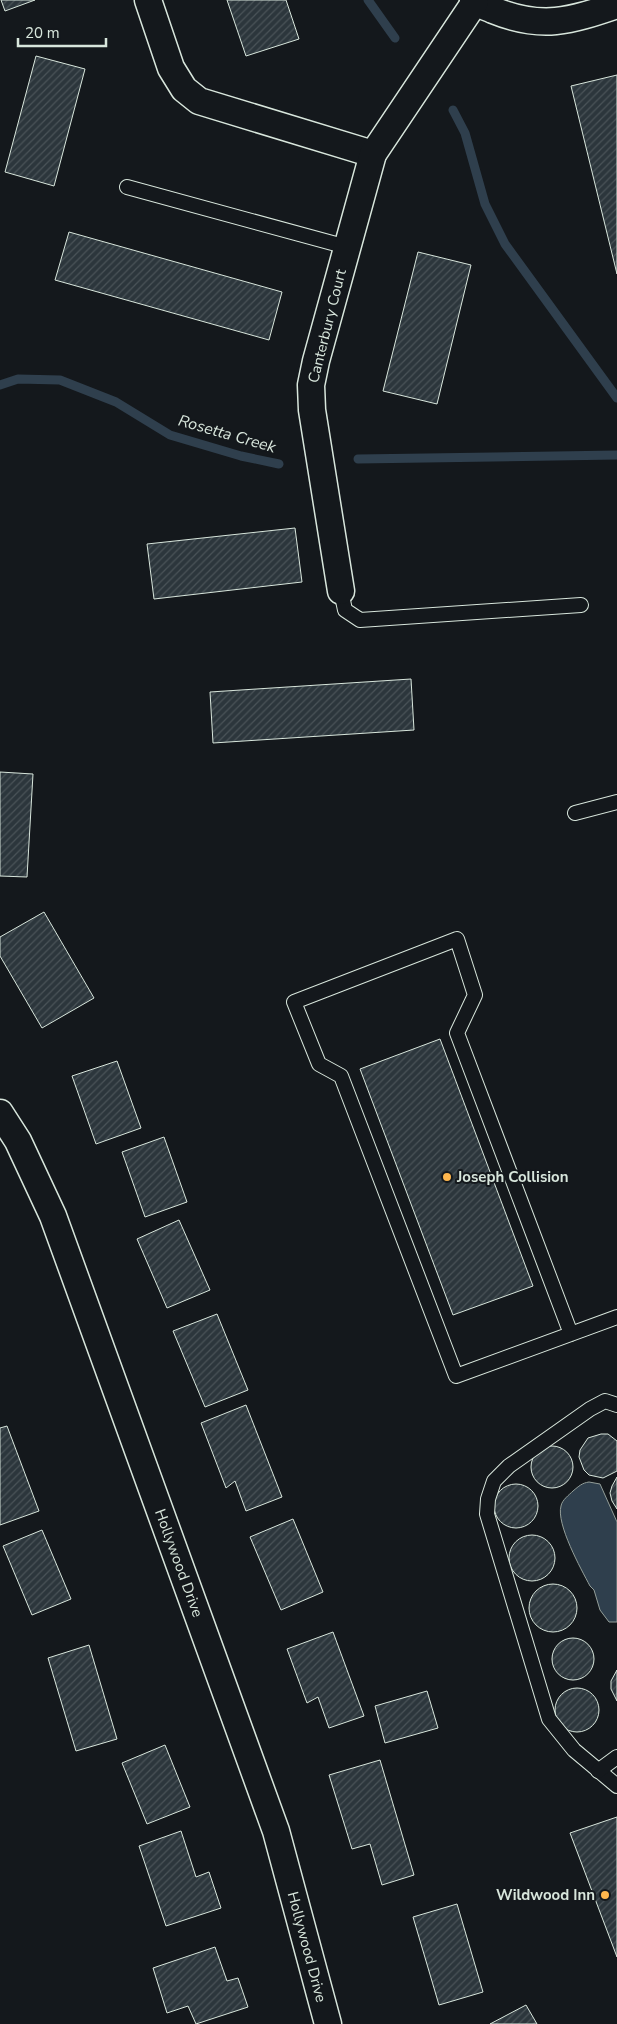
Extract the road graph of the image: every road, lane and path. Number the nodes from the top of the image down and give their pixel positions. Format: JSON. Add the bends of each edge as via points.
{"nodes":[{"id":1,"x":148,"y":0,"type":"edge"},
{"id":2,"x":474,"y":1,"type":"edge"},
{"id":3,"x":617,"y":5,"type":"edge"},
{"id":4,"x":373,"y":154,"type":"junction"},
{"id":5,"x":127,"y":187,"type":"dead end"},
{"id":6,"x":347,"y":247,"type":"junction"},
{"id":7,"x":341,"y":591,"type":"joint"},
{"id":8,"x":581,"y":605,"type":"dead end"},
{"id":9,"x":617,"y":802,"type":"edge"},
{"id":10,"x":576,"y":813,"type":"dead end"},
{"id":11,"x":0,"y":1113,"type":"edge"},
{"id":12,"x":617,"y":1317,"type":"edge"},
{"id":13,"x":571,"y":1334,"type":"junction"},
{"id":14,"x":617,"y":1405,"type":"edge"},
{"id":15,"x":617,"y":1757,"type":"edge"},
{"id":16,"x":598,"y":1771,"type":"junction"},
{"id":17,"x":617,"y":1786,"type":"edge"},
{"id":18,"x":328,"y":2024,"type":"edge"}],
"edges":[{"from":1,"to":4,"type":"street","via":[[171,68],[184,89],[199,101]]},
{"from":2,"to":3,"type":"street","via":[[523,20],[553,22],[574,20]]},
{"from":2,"to":4,"type":"street","name":"Canterbury Court"},
{"from":4,"to":6,"type":"street","name":"Canterbury Court"},
{"from":5,"to":6,"type":"lane"},
{"from":6,"to":7,"type":"street","name":"Canterbury Court","via":[[311,385],[312,410]]},
{"from":7,"to":8,"type":"lane","via":[[345,610],[360,620]]},
{"from":9,"to":10,"type":"lane"},
{"from":11,"to":18,"type":"street","name":"Hollywood Drive","via":[[18,1141],[53,1216],[276,1831]]},
{"from":12,"to":13,"type":"lane"},
{"from":13,"to":13,"type":"lane","via":[[456,1376],[341,1076],[319,1064],[294,1002],[457,939],[475,995],[457,1033]]},
{"from":14,"to":16,"type":"lane","via":[[605,1401],[590,1409],[509,1466],[494,1481],[487,1514],[549,1719],[574,1750]]},
{"from":15,"to":16,"type":"lane"},
{"from":16,"to":17,"type":"lane"}]}
